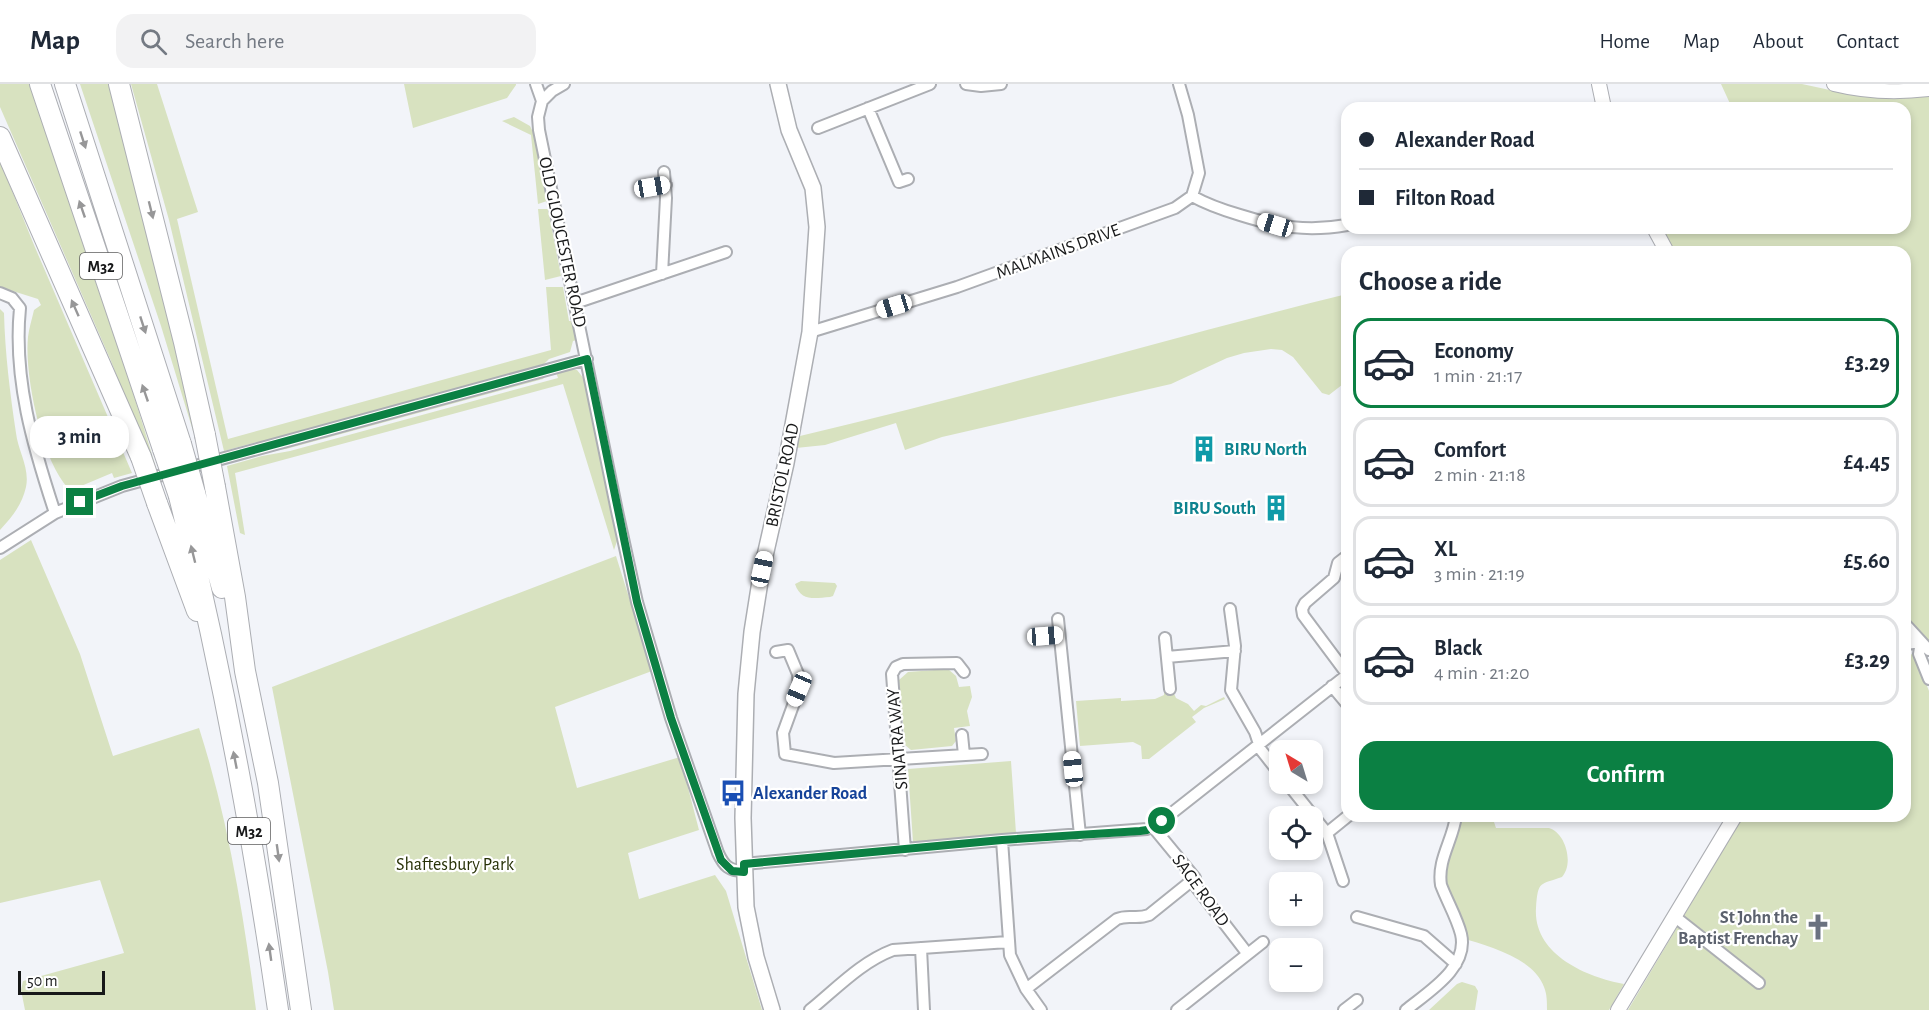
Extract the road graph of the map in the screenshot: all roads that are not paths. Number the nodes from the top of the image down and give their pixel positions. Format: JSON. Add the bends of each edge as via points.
{"nodes":[{"id":1,"x":39,"y":84,"type":"edge"},
{"id":2,"x":65,"y":84,"type":"edge"},
{"id":3,"x":119,"y":84,"type":"edge"},
{"id":4,"x":536,"y":84,"type":"edge"},
{"id":5,"x":564,"y":84,"type":"edge"},
{"id":6,"x":778,"y":84,"type":"edge"},
{"id":7,"x":930,"y":84,"type":"edge"},
{"id":8,"x":966,"y":84,"type":"edge"},
{"id":9,"x":1001,"y":84,"type":"edge"},
{"id":10,"x":1179,"y":84,"type":"edge"},
{"id":11,"x":1599,"y":84,"type":"edge"},
{"id":12,"x":1834,"y":84,"type":"edge"},
{"id":13,"x":1929,"y":88,"type":"edge"},
{"id":14,"x":542,"y":101,"type":"junction"},
{"id":15,"x":1603,"y":102,"type":"edge"},
{"id":16,"x":868,"y":108,"type":"junction"},
{"id":17,"x":818,"y":128,"type":"dead end"},
{"id":18,"x":0,"y":137,"type":"edge"},
{"id":19,"x":664,"y":172,"type":"dead end"},
{"id":20,"x":908,"y":179,"type":"dead end"},
{"id":21,"x":666,"y":185,"type":"junction"},
{"id":22,"x":652,"y":187,"type":"dead end"},
{"id":23,"x":1192,"y":196,"type":"junction"},
{"id":24,"x":1341,"y":226,"type":"edge"},
{"id":25,"x":726,"y":252,"type":"dead end"},
{"id":26,"x":662,"y":274,"type":"junction"},
{"id":27,"x":0,"y":293,"type":"edge"},
{"id":28,"x":575,"y":303,"type":"junction"},
{"id":29,"x":810,"y":332,"type":"junction"},
{"id":30,"x":587,"y":359,"type":"junction"},
{"id":31,"x":172,"y":446,"type":"junction"},
{"id":32,"x":187,"y":494,"type":"junction"},
{"id":33,"x":55,"y":513,"type":"junction"},
{"id":34,"x":0,"y":548,"type":"edge"},
{"id":35,"x":1341,"y":561,"type":"edge"},
{"id":36,"x":1230,"y":609,"type":"dead end"},
{"id":37,"x":1058,"y":619,"type":"dead end"},
{"id":38,"x":1911,"y":631,"type":"edge"},
{"id":39,"x":1059,"y":635,"type":"junction"},
{"id":40,"x":1045,"y":636,"type":"dead end"},
{"id":41,"x":1165,"y":638,"type":"dead end"},
{"id":42,"x":1925,"y":646,"type":"edge"},
{"id":43,"x":1235,"y":651,"type":"junction"},
{"id":44,"x":776,"y":652,"type":"dead end"},
{"id":45,"x":214,"y":653,"type":"junction"},
{"id":46,"x":1167,"y":657,"type":"junction"},
{"id":47,"x":1341,"y":666,"type":"edge"},
{"id":48,"x":245,"y":671,"type":"junction"},
{"id":49,"x":964,"y":672,"type":"dead end"},
{"id":50,"x":1341,"y":679,"type":"edge"},
{"id":51,"x":1929,"y":679,"type":"edge"},
{"id":52,"x":1332,"y":687,"type":"junction"},
{"id":53,"x":1170,"y":688,"type":"dead end"},
{"id":54,"x":1341,"y":698,"type":"edge"},
{"id":55,"x":962,"y":735,"type":"dead end"},
{"id":56,"x":1259,"y":743,"type":"junction"},
{"id":57,"x":982,"y":754,"type":"dead end"},
{"id":58,"x":964,"y":755,"type":"junction"},
{"id":59,"x":899,"y":759,"type":"junction"},
{"id":60,"x":1269,"y":760,"type":"edge"},
{"id":61,"x":1296,"y":794,"type":"edge"},
{"id":62,"x":1341,"y":822,"type":"edge"},
{"id":63,"x":1455,"y":822,"type":"edge"},
{"id":64,"x":1731,"y":822,"type":"edge"},
{"id":65,"x":1153,"y":826,"type":"junction"},
{"id":66,"x":1327,"y":833,"type":"junction"},
{"id":67,"x":1080,"y":835,"type":"junction"},
{"id":68,"x":1002,"y":840,"type":"junction"},
{"id":69,"x":905,"y":850,"type":"junction"},
{"id":70,"x":744,"y":868,"type":"junction"},
{"id":71,"x":1195,"y":878,"type":"junction"},
{"id":72,"x":1343,"y":881,"type":"dead end"},
{"id":73,"x":1674,"y":916,"type":"junction"},
{"id":74,"x":1357,"y":917,"type":"dead end"},
{"id":75,"x":1008,"y":942,"type":"junction"},
{"id":76,"x":1263,"y":942,"type":"dead end"},
{"id":77,"x":921,"y":948,"type":"junction"},
{"id":78,"x":1247,"y":953,"type":"junction"},
{"id":79,"x":1456,"y":964,"type":"junction"},
{"id":80,"x":1759,"y":983,"type":"dead end"},
{"id":81,"x":1026,"y":989,"type":"junction"},
{"id":82,"x":1357,"y":1000,"type":"dead end"},
{"id":83,"x":278,"y":1010,"type":"edge"},
{"id":84,"x":301,"y":1010,"type":"edge"},
{"id":85,"x":772,"y":1010,"type":"edge"},
{"id":86,"x":810,"y":1010,"type":"edge"},
{"id":87,"x":924,"y":1010,"type":"edge"},
{"id":88,"x":1041,"y":1010,"type":"edge"},
{"id":89,"x":1176,"y":1010,"type":"edge"},
{"id":90,"x":1344,"y":1010,"type":"edge"},
{"id":91,"x":1406,"y":1010,"type":"edge"},
{"id":92,"x":1618,"y":1010,"type":"edge"}],
"edges":[{"from":31,"to":1,"type":"highway","number":"M32","one_way":true},
{"from":2,"to":31,"type":"highway","number":"M32","one_way":true},
{"from":3,"to":48,"type":"highway","number":"M32","one_way":true,"bridge":true,"via":[[205,435]]},
{"from":4,"to":14,"type":"street","name":"OLD GLOUCESTER ROAD"},
{"from":5,"to":14,"type":"street"},
{"from":6,"to":29,"type":"main road","name":"BRISTOL ROAD","via":[[789,130],[813,188],[817,227]]},
{"from":7,"to":16,"type":"street"},
{"from":8,"to":9,"type":"street"},
{"from":10,"to":23,"type":"street","via":[[1199,173]]},
{"from":11,"to":15,"type":"street"},
{"from":12,"to":13,"type":"street","via":[[1901,92]]},
{"from":14,"to":28,"type":"street","name":"OLD GLOUCESTER ROAD","via":[[539,130]]},
{"from":16,"to":17,"type":"street"},
{"from":16,"to":20,"type":"street","via":[[899,183]]},
{"from":45,"to":18,"type":"highway","number":"M32","one_way":true,"bridge":true,"via":[[141,457]]},
{"from":19,"to":21,"type":"street"},
{"from":21,"to":22,"type":"street"},
{"from":21,"to":26,"type":"street"},
{"from":23,"to":24,"type":"street","via":[[1275,225],[1301,229]]},
{"from":23,"to":29,"type":"street","name":"MALMAINS DRIVE","via":[[1175,208],[957,287]]},
{"from":25,"to":26,"type":"street"},
{"from":26,"to":28,"type":"street"},
{"from":27,"to":33,"type":"street","via":[[12,298],[20,308],[17,350],[24,402]]},
{"from":28,"to":30,"type":"street","name":"OLD GLOUCESTER ROAD"},
{"from":29,"to":70,"type":"main road","name":"BRISTOL ROAD","via":[[752,632],[746,694]]},
{"from":30,"to":33,"type":"street","via":[[122,486]]},
{"from":30,"to":70,"type":"street","name":"OLD GLOUCESTER ROAD","via":[[637,602],[671,718],[721,860],[732,871]]},
{"from":31,"to":32,"type":"highway","number":"M32","bridge":true},
{"from":45,"to":32,"type":"highway","number":"M32","one_way":true},
{"from":32,"to":48,"type":"highway","number":"M32"},
{"from":33,"to":34,"type":"street"},
{"from":35,"to":47,"type":"street","via":[[1334,578],[1302,609]]},
{"from":36,"to":43,"type":"street"},
{"from":37,"to":39,"type":"street"},
{"from":38,"to":42,"type":"street"},
{"from":39,"to":40,"type":"street"},
{"from":39,"to":67,"type":"street"},
{"from":41,"to":46,"type":"street"},
{"from":42,"to":51,"type":"street","via":[[1919,654]]},
{"from":43,"to":46,"type":"street"},
{"from":43,"to":56,"type":"street","via":[[1231,690]]},
{"from":44,"to":59,"type":"street","via":[[788,650],[798,674],[799,689],[783,733],[785,754],[834,763]]},
{"from":83,"to":45,"type":"highway","number":"M32","one_way":true,"via":[[263,906]]},
{"from":46,"to":53,"type":"street"},
{"from":48,"to":84,"type":"highway","number":"M32","one_way":true,"via":[[268,783]]},
{"from":49,"to":59,"type":"street","name":"SINATRA WAY","via":[[957,663],[896,667],[892,674]]},
{"from":50,"to":52,"type":"street"},
{"from":52,"to":54,"type":"street"},
{"from":52,"to":56,"type":"street"},
{"from":55,"to":58,"type":"street"},
{"from":56,"to":60,"type":"street"},
{"from":56,"to":65,"type":"street"},
{"from":57,"to":58,"type":"street"},
{"from":58,"to":59,"type":"street"},
{"from":59,"to":69,"type":"street","name":"SINATRA WAY"},
{"from":61,"to":66,"type":"street"},
{"from":62,"to":66,"type":"street"},
{"from":63,"to":79,"type":"street","via":[[1440,877],[1461,932],[1463,944]]},
{"from":64,"to":73,"type":"street"},
{"from":65,"to":67,"type":"street","via":[[1140,831]]},
{"from":65,"to":71,"type":"street","name":"SAGE ROAD"},
{"from":66,"to":72,"type":"street"},
{"from":67,"to":68,"type":"street"},
{"from":68,"to":69,"type":"street"},
{"from":68,"to":75,"type":"street"},
{"from":69,"to":70,"type":"street"},
{"from":70,"to":85,"type":"main road","name":"BRISTOL ROAD","via":[[746,907]]},
{"from":71,"to":78,"type":"street","name":"SAGE ROAD","via":[[1197,888]]},
{"from":71,"to":81,"type":"street","via":[[1149,915],[1117,919]]},
{"from":73,"to":80,"type":"street"},
{"from":73,"to":92,"type":"street"},
{"from":74,"to":79,"type":"street","via":[[1424,936]]},
{"from":75,"to":77,"type":"street"},
{"from":75,"to":81,"type":"street"},
{"from":76,"to":78,"type":"street"},
{"from":77,"to":86,"type":"street","via":[[893,950],[878,956]]},
{"from":77,"to":87,"type":"street"},
{"from":78,"to":89,"type":"street"},
{"from":79,"to":91,"type":"street","via":[[1436,987]]},
{"from":81,"to":88,"type":"street"},
{"from":82,"to":90,"type":"street"}]}
